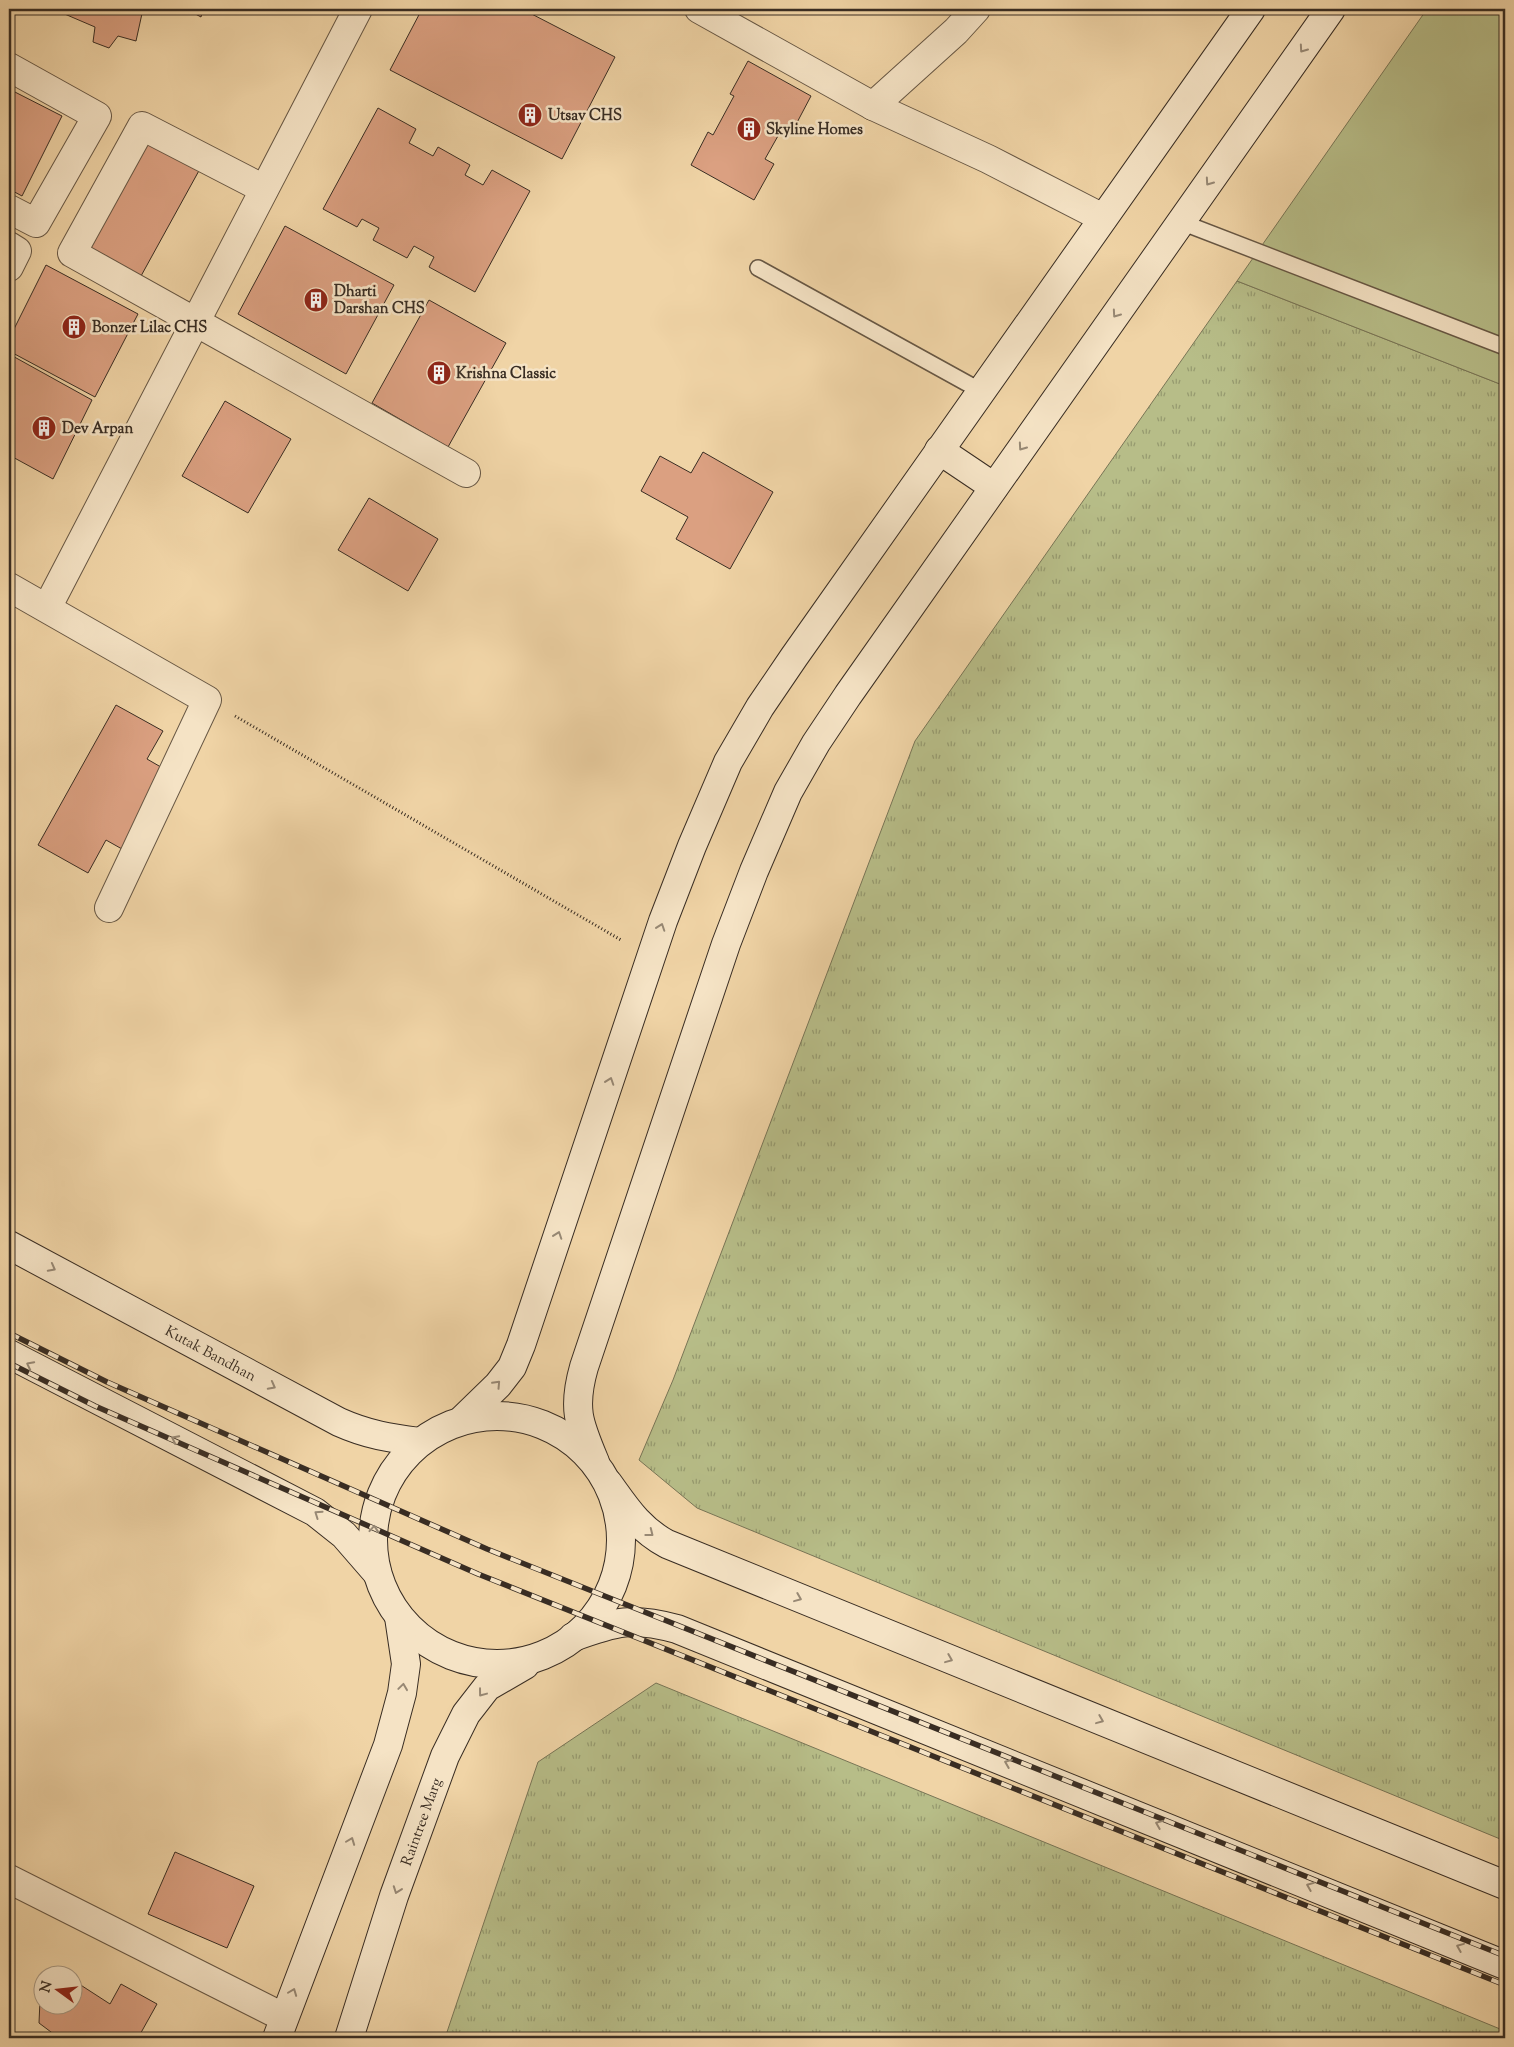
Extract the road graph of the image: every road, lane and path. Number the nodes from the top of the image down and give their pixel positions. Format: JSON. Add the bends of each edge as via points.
{"nodes":[{"id":1,"x":358,"y":9,"type":"edge"},
{"id":2,"x":699,"y":9,"type":"edge"},
{"id":3,"x":976,"y":9,"type":"edge"},
{"id":4,"x":1250,"y":9,"type":"edge"},
{"id":5,"x":1331,"y":9,"type":"edge"},
{"id":6,"x":9,"y":67,"type":"edge"},
{"id":7,"x":873,"y":106,"type":"junction"},
{"id":8,"x":264,"y":188,"type":"junction"},
{"id":9,"x":9,"y":209,"type":"edge"},
{"id":10,"x":1103,"y":218,"type":"junction"},
{"id":11,"x":1181,"y":222,"type":"junction"},
{"id":12,"x":9,"y":246,"type":"edge"},
{"id":13,"x":9,"y":266,"type":"edge"},
{"id":14,"x":758,"y":268,"type":"dead end"},
{"id":15,"x":195,"y":322,"type":"junction"},
{"id":16,"x":1505,"y":347,"type":"edge"},
{"id":17,"x":981,"y":391,"type":"junction"},
{"id":18,"x":939,"y":450,"type":"junction"},
{"id":19,"x":466,"y":473,"type":"dead end"},
{"id":20,"x":994,"y":487,"type":"junction"},
{"id":21,"x":9,"y":587,"type":"edge"},
{"id":22,"x":47,"y":608,"type":"junction"},
{"id":23,"x":207,"y":700,"type":"junction"},
{"id":24,"x":109,"y":908,"type":"dead end"},
{"id":25,"x":651,"y":958,"type":"junction"},
{"id":26,"x":9,"y":1245,"type":"edge"},
{"id":27,"x":9,"y":1354,"type":"edge"},
{"id":28,"x":463,"y":1419,"type":"junction"},
{"id":29,"x":420,"y":1442,"type":"junction"},
{"id":30,"x":601,"y":1473,"type":"junction"},
{"id":31,"x":377,"y":1573,"type":"junction"},
{"id":32,"x":399,"y":1617,"type":"junction"},
{"id":33,"x":563,"y":1644,"type":"junction"},
{"id":34,"x":9,"y":1879,"type":"edge"},
{"id":35,"x":1505,"y":1885,"type":"edge"},
{"id":36,"x":1505,"y":1965,"type":"edge"},
{"id":37,"x":280,"y":2028,"type":"edge"},
{"id":38,"x":349,"y":2038,"type":"edge"}],
"edges":[{"from":1,"to":8,"type":"street"},
{"from":2,"to":7,"type":"street"},
{"from":3,"to":7,"type":"street"},
{"from":4,"to":10,"type":"street"},
{"from":5,"to":11,"type":"street","one_way":true},
{"from":6,"to":9,"type":"street","via":[[97,116],[36,223]]},
{"from":7,"to":10,"type":"street","via":[[988,159]]},
{"from":8,"to":15,"type":"street"},
{"from":8,"to":15,"type":"street","via":[[142,126],[72,253]]},
{"from":10,"to":17,"type":"street"},
{"from":11,"to":16,"type":"lane"},
{"from":11,"to":20,"type":"street","one_way":true},
{"from":12,"to":13,"type":"street","via":[[17,250]]},
{"from":14,"to":17,"type":"lane"},
{"from":15,"to":19,"type":"street"},
{"from":15,"to":22,"type":"street"},
{"from":17,"to":18,"type":"street"},
{"from":18,"to":20,"type":"street"},
{"from":25,"to":18,"type":"street","one_way":true,"via":[[692,846],[728,762],[765,700]]},
{"from":20,"to":30,"type":"street","via":[[816,743],[788,792],[754,871],[726,944],[581,1375],[579,1424]]},
{"from":21,"to":22,"type":"street"},
{"from":22,"to":23,"type":"street"},
{"from":23,"to":24,"type":"street"},
{"from":23,"to":25,"type":"path"},
{"from":28,"to":25,"type":"street","one_way":true,"via":[[498,1385],[512,1367],[521,1345]]},
{"from":26,"to":29,"type":"street","name":"Kutak Bandhan","one_way":true,"via":[[339,1422],[360,1432]]},
{"from":31,"to":27,"type":"street","one_way":true,"via":[[344,1535],[315,1512]]},
{"from":28,"to":29,"type":"street","via":[[440,1428]]},
{"from":28,"to":30,"type":"street","via":[[488,1415],[536,1421],[558,1430],[578,1444]]},
{"from":31,"to":29,"type":"street","one_way":true,"via":[[373,1550],[379,1501],[389,1478]]},
{"from":30,"to":33,"type":"street","via":[[616,1506],[621,1530],[615,1578],[591,1621]]},
{"from":30,"to":35,"type":"street","one_way":true,"via":[[636,1522],[667,1544]]},
{"from":31,"to":32,"type":"street"},
{"from":32,"to":33,"type":"street","via":[[436,1648],[482,1663],[530,1660]]},
{"from":37,"to":32,"type":"street","one_way":true,"via":[[390,1736],[406,1664]]},
{"from":36,"to":33,"type":"street","one_way":true,"via":[[677,1629],[652,1622],[628,1621],[607,1625]]},
{"from":33,"to":38,"type":"street","name":"Raintree Marg","one_way":true,"via":[[487,1686],[466,1714],[445,1756],[394,1896]]},
{"from":34,"to":37,"type":"street"}]}
